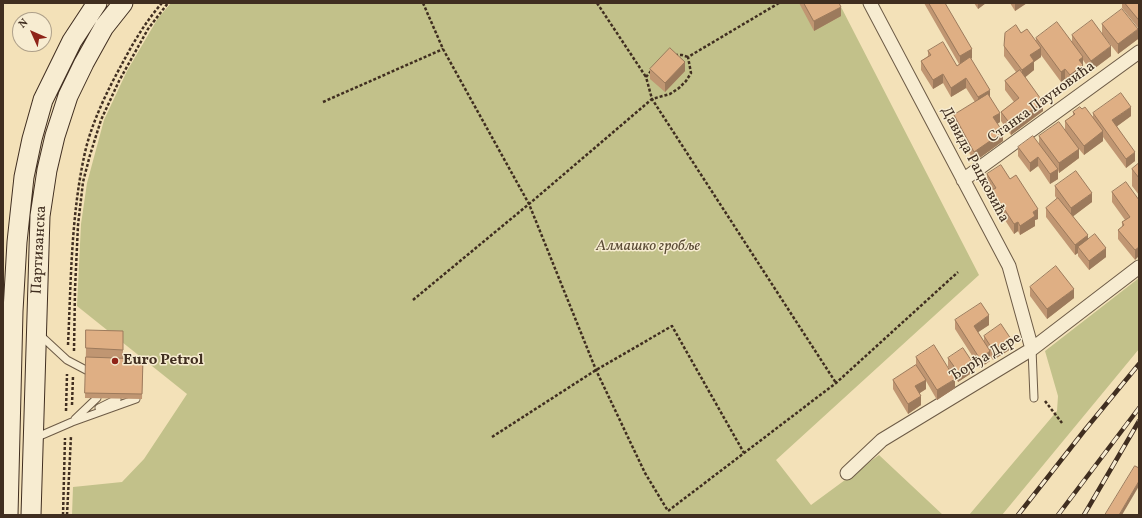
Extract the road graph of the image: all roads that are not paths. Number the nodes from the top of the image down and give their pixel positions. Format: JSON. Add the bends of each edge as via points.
{"nodes":[{"id":1,"x":96,"y":3,"type":"edge"},
{"id":2,"x":123,"y":3,"type":"edge"},
{"id":3,"x":870,"y":3,"type":"edge"},
{"id":4,"x":1139,"y":52,"type":"edge"},
{"id":5,"x":963,"y":180,"type":"junction"},
{"id":6,"x":1139,"y":267,"type":"edge"},
{"id":7,"x":8,"y":316,"type":"edge"},
{"id":8,"x":36,"y":332,"type":"junction"},
{"id":9,"x":1032,"y":349,"type":"junction"},
{"id":10,"x":86,"y":370,"type":"edge"},
{"id":11,"x":97,"y":398,"type":"edge"},
{"id":12,"x":1034,"y":398,"type":"dead end"},
{"id":13,"x":118,"y":399,"type":"edge"},
{"id":14,"x":136,"y":399,"type":"edge"},
{"id":15,"x":69,"y":423,"type":"junction"},
{"id":16,"x":34,"y":438,"type":"junction"},
{"id":17,"x":847,"y":473,"type":"dead end"},
{"id":18,"x":8,"y":515,"type":"edge"},
{"id":19,"x":31,"y":515,"type":"edge"}],
"edges":[{"from":1,"to":7,"type":"main road","name":"Партизанска","via":[[72,40],[43,100],[32,139],[24,177]]},
{"from":2,"to":8,"type":"main road","name":"Партизанска","via":[[104,27],[84,63],[68,96],[55,136],[40,216]]},
{"from":3,"to":5,"type":"street","name":"Давида Рацковића"},
{"from":4,"to":5,"type":"street","name":"Станка Пауновића"},
{"from":5,"to":9,"type":"street","name":"Давида Рацковића","via":[[1009,266]]},
{"from":6,"to":9,"type":"street","name":"Ђорђа Дере"},
{"from":7,"to":18,"type":"main road","name":"Партизанска"},
{"from":8,"to":10,"type":"lane","via":[[70,362]]},
{"from":8,"to":16,"type":"main road","name":"Партизанска"},
{"from":9,"to":12,"type":"lane"},
{"from":9,"to":17,"type":"street","name":"Ђорђа Дере","via":[[882,440]]},
{"from":11,"to":15,"type":"lane"},
{"from":13,"to":15,"type":"lane"},
{"from":14,"to":15,"type":"lane"},
{"from":15,"to":16,"type":"lane"},
{"from":16,"to":19,"type":"main road","name":"Партизанска"}]}
